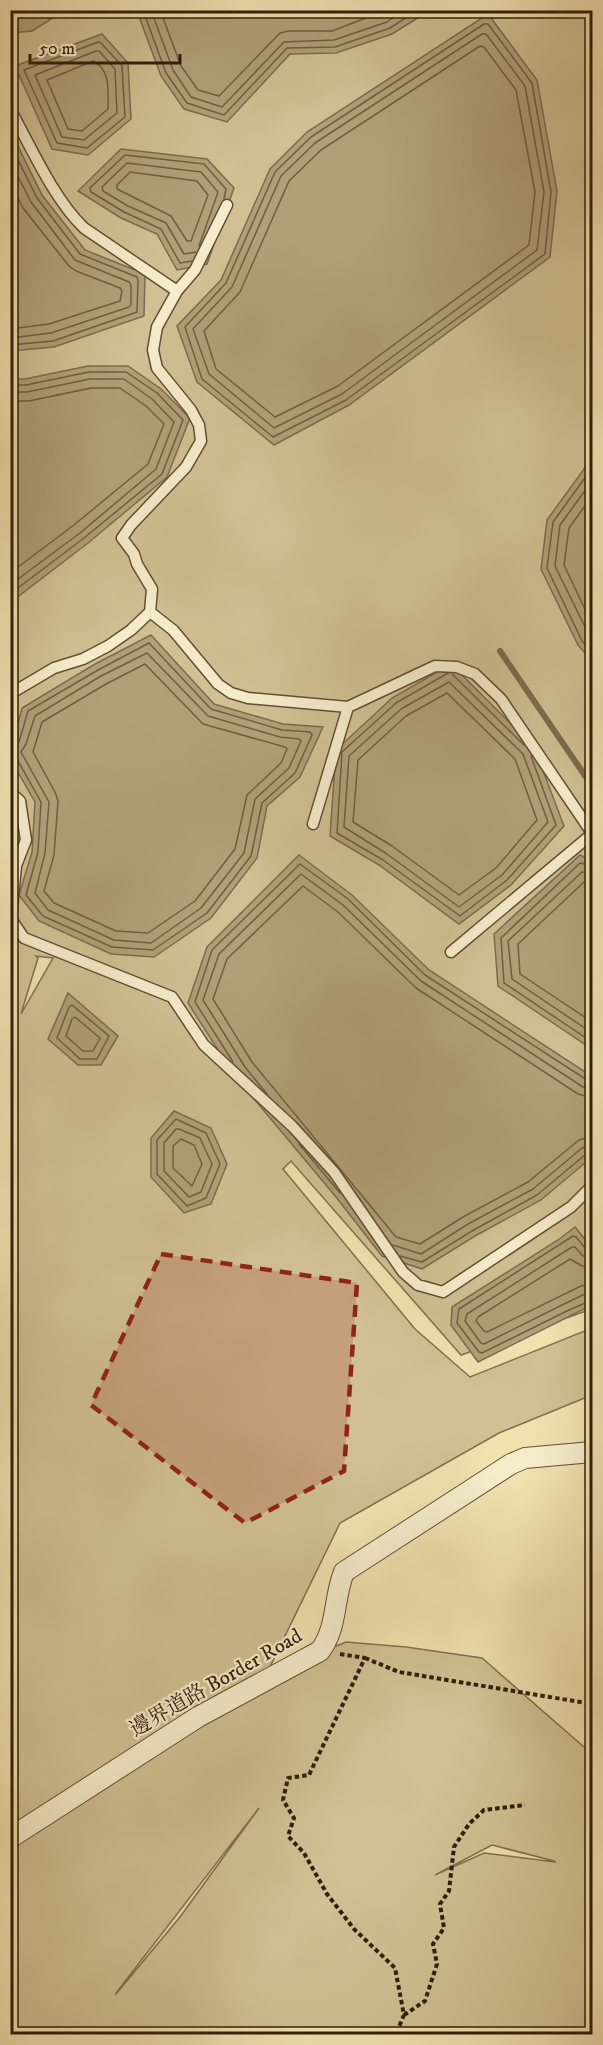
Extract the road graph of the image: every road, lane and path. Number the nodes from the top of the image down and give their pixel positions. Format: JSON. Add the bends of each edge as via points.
{"nodes":[{"id":1,"x":10,"y":109,"type":"edge"},
{"id":2,"x":227,"y":205,"type":"dead end"},
{"id":3,"x":177,"y":291,"type":"junction"},
{"id":4,"x":150,"y":612,"type":"junction"},
{"id":5,"x":10,"y":694,"type":"edge"},
{"id":6,"x":348,"y":707,"type":"junction"},
{"id":7,"x":10,"y":792,"type":"edge"},
{"id":8,"x":313,"y":824,"type":"dead end"},
{"id":9,"x":592,"y":833,"type":"edge"},
{"id":10,"x":451,"y":952,"type":"dead end"},
{"id":11,"x":592,"y":1186,"type":"edge"},
{"id":12,"x":592,"y":1452,"type":"edge"},
{"id":13,"x":320,"y":1651,"type":"junction"},
{"id":14,"x":365,"y":1658,"type":"junction"},
{"id":15,"x":592,"y":1704,"type":"edge"},
{"id":16,"x":525,"y":1805,"type":"dead end"},
{"id":17,"x":10,"y":1838,"type":"edge"},
{"id":18,"x":405,"y":2015,"type":"junction"},
{"id":19,"x":396,"y":2034,"type":"edge"}],
"edges":[{"from":1,"to":3,"type":"lane","via":[[63,205],[75,219]]},
{"from":2,"to":3,"type":"lane","via":[[195,270]]},
{"from":3,"to":4,"type":"lane","via":[[157,327],[153,350],[157,368],[199,425],[201,441],[186,467],[122,538],[152,589]]},
{"from":4,"to":5,"type":"lane","via":[[108,646],[54,668]]},
{"from":4,"to":6,"type":"lane","via":[[231,693]]},
{"from":6,"to":8,"type":"lane"},
{"from":6,"to":9,"type":"lane","via":[[435,666],[475,674],[501,699]]},
{"from":7,"to":11,"type":"lane","via":[[20,801],[26,840],[16,866],[11,919],[24,938],[172,997],[204,1045],[292,1126],[334,1172],[403,1272],[418,1286],[443,1292],[571,1207]]},
{"from":9,"to":10,"type":"lane"},
{"from":12,"to":13,"type":"street","name":"邊界道路 Border Road","via":[[525,1458],[511,1464],[344,1572],[334,1623]]},
{"from":13,"to":14,"type":"path"},
{"from":13,"to":17,"type":"street","name":"邊界道路 Border Road","via":[[198,1717]]},
{"from":14,"to":15,"type":"path","via":[[399,1672]]},
{"from":14,"to":18,"type":"path","via":[[309,1775],[288,1778],[283,1800],[294,1818],[288,1836],[304,1853],[327,1894],[354,1929],[395,1968]]},
{"from":16,"to":18,"type":"path","via":[[484,1810],[454,1847],[448,1892],[440,1904],[444,1928],[434,1944],[436,1964],[424,2001]]},
{"from":18,"to":19,"type":"path"}]}
